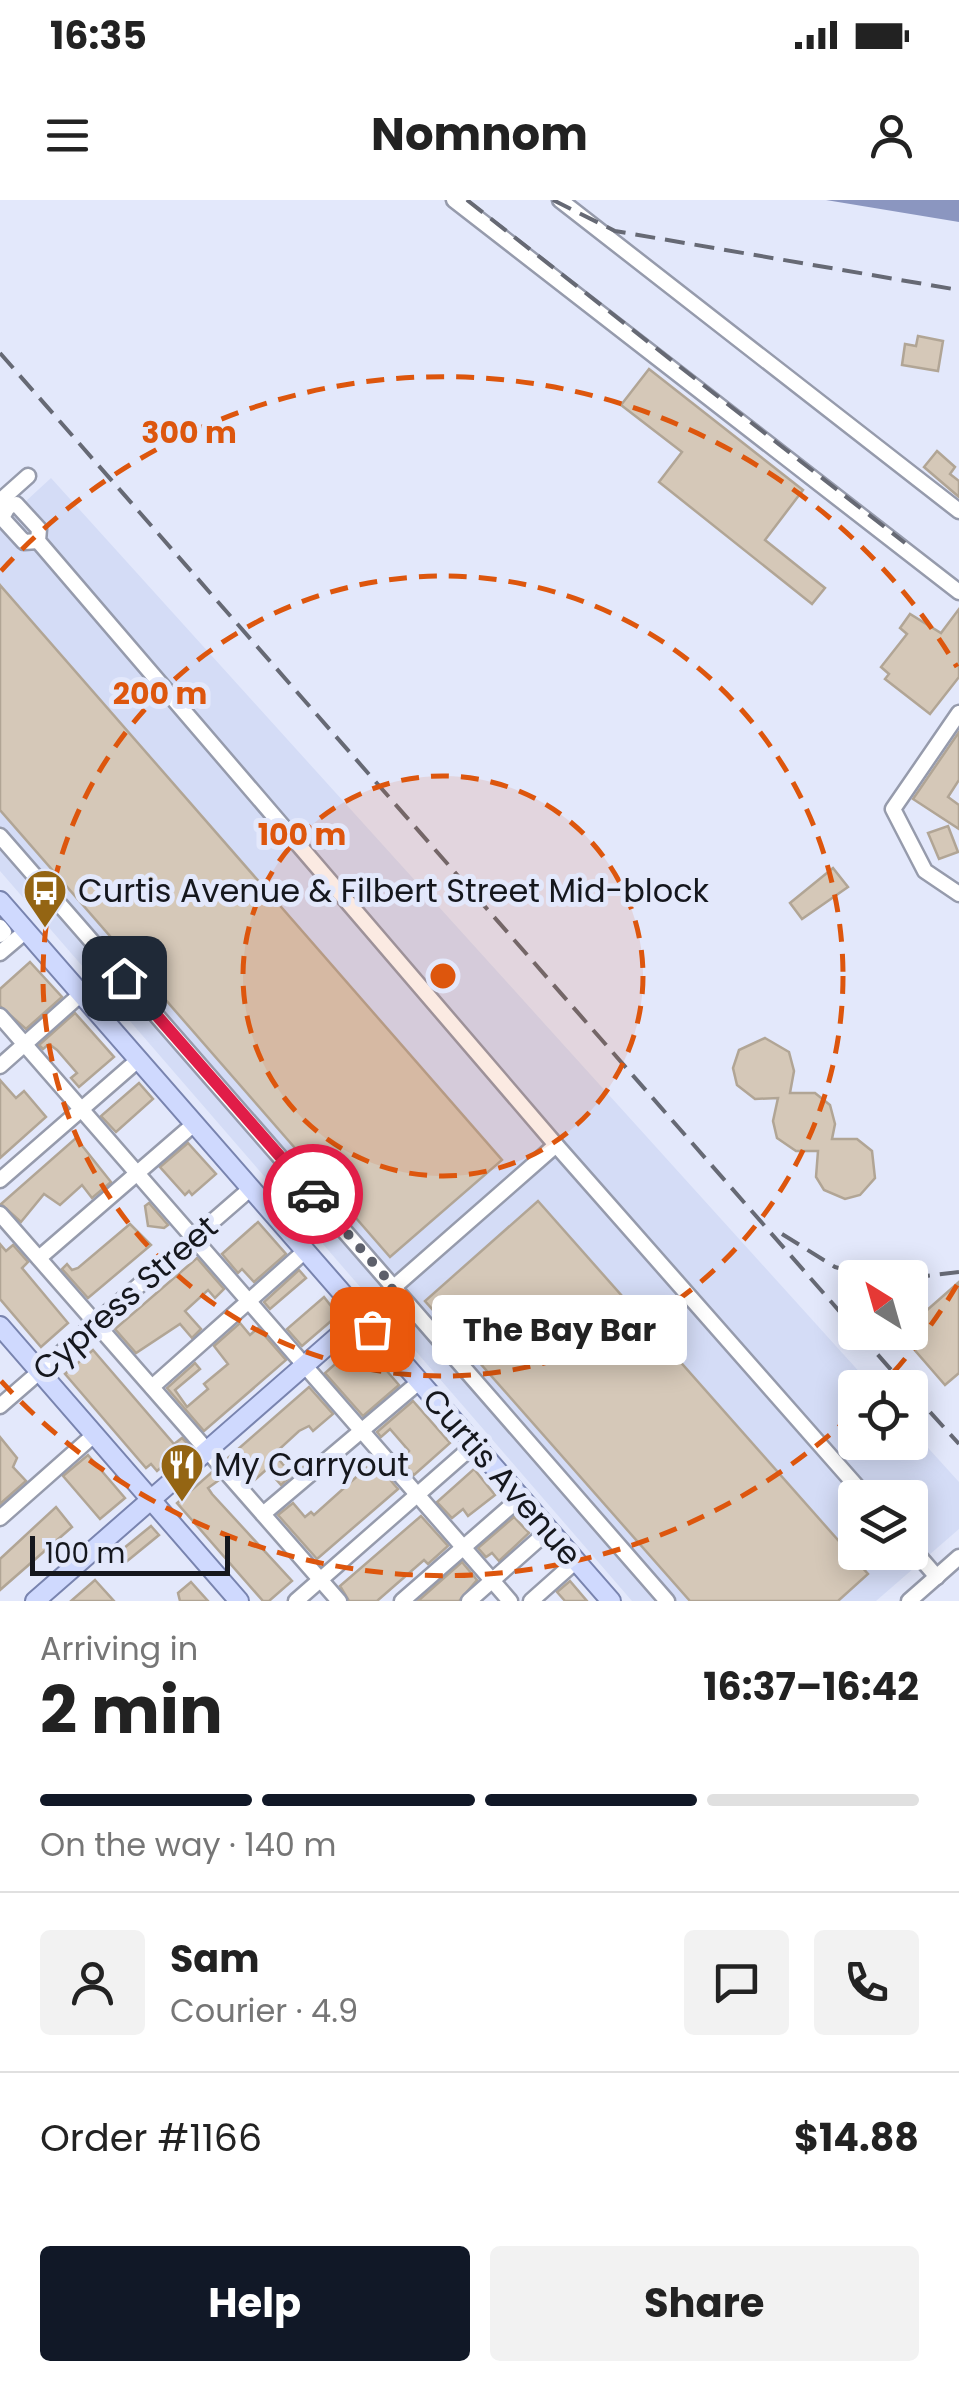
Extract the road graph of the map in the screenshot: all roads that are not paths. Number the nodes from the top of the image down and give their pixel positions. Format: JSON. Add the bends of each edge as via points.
{"nodes":[{"id":1,"x":454,"y":200,"type":"edge"},
{"id":2,"x":560,"y":200,"type":"edge"},
{"id":3,"x":28,"y":476,"type":"dead end"},
{"id":4,"x":3,"y":502,"type":"edge"},
{"id":5,"x":959,"y":511,"type":"edge"},
{"id":6,"x":959,"y":592,"type":"edge"},
{"id":7,"x":959,"y":714,"type":"edge"},
{"id":8,"x":0,"y":836,"type":"edge"},
{"id":9,"x":959,"y":894,"type":"edge"},
{"id":10,"x":0,"y":901,"type":"edge"},
{"id":11,"x":26,"y":930,"type":"junction"},
{"id":12,"x":0,"y":953,"type":"edge"},
{"id":13,"x":81,"y":994,"type":"junction"},
{"id":14,"x":0,"y":1016,"type":"edge"},
{"id":15,"x":24,"y":1044,"type":"junction"},
{"id":16,"x":138,"y":1060,"type":"junction"},
{"id":17,"x":0,"y":1066,"type":"edge"},
{"id":18,"x":81,"y":1109,"type":"junction"},
{"id":19,"x":194,"y":1124,"type":"junction"},
{"id":20,"x":556,"y":1144,"type":"junction"},
{"id":21,"x":138,"y":1173,"type":"junction"},
{"id":22,"x":0,"y":1180,"type":"edge"},
{"id":23,"x":250,"y":1189,"type":"junction"},
{"id":24,"x":0,"y":1214,"type":"edge"},
{"id":25,"x":194,"y":1238,"type":"junction"},
{"id":26,"x":305,"y":1252,"type":"junction"},
{"id":27,"x":39,"y":1258,"type":"junction"},
{"id":28,"x":394,"y":1287,"type":"junction"},
{"id":29,"x":249,"y":1301,"type":"junction"},
{"id":30,"x":361,"y":1316,"type":"junction"},
{"id":31,"x":96,"y":1323,"type":"junction"},
{"id":32,"x":0,"y":1326,"type":"edge"},
{"id":33,"x":305,"y":1366,"type":"junction"},
{"id":34,"x":40,"y":1372,"type":"junction"},
{"id":35,"x":420,"y":1382,"type":"junction"},
{"id":36,"x":152,"y":1387,"type":"junction"},
{"id":37,"x":0,"y":1406,"type":"edge"},
{"id":38,"x":362,"y":1431,"type":"junction"},
{"id":39,"x":94,"y":1434,"type":"junction"},
{"id":40,"x":474,"y":1445,"type":"junction"},
{"id":41,"x":208,"y":1451,"type":"junction"},
{"id":42,"x":851,"y":1480,"type":"edge"},
{"id":43,"x":418,"y":1495,"type":"junction"},
{"id":44,"x":520,"y":1498,"type":"junction"},
{"id":45,"x":151,"y":1500,"type":"junction"},
{"id":46,"x":263,"y":1514,"type":"junction"},
{"id":47,"x":0,"y":1518,"type":"edge"},
{"id":48,"x":549,"y":1530,"type":"junction"},
{"id":49,"x":464,"y":1548,"type":"junction"},
{"id":50,"x":959,"y":1557,"type":"edge"},
{"id":51,"x":576,"y":1561,"type":"junction"},
{"id":52,"x":928,"y":1566,"type":"edge"},
{"id":53,"x":937,"y":1576,"type":"junction"},
{"id":54,"x":320,"y":1580,"type":"junction"},
{"id":55,"x":492,"y":1580,"type":"junction"},
{"id":56,"x":36,"y":1601,"type":"edge"},
{"id":57,"x":239,"y":1601,"type":"edge"},
{"id":58,"x":296,"y":1601,"type":"edge"},
{"id":59,"x":339,"y":1601,"type":"edge"},
{"id":60,"x":402,"y":1601,"type":"edge"},
{"id":61,"x":468,"y":1601,"type":"edge"},
{"id":62,"x":510,"y":1601,"type":"edge"},
{"id":63,"x":531,"y":1601,"type":"edge"},
{"id":64,"x":610,"y":1601,"type":"edge"},
{"id":65,"x":666,"y":1601,"type":"edge"},
{"id":66,"x":908,"y":1601,"type":"edge"}],
"edges":[{"from":1,"to":6,"type":"street"},
{"from":2,"to":5,"type":"street"},
{"from":3,"to":4,"type":"street"},
{"from":4,"to":20,"type":"street","via":[[2,518],[24,542],[38,541]]},
{"from":7,"to":9,"type":"street","via":[[893,809],[925,871]]},
{"from":8,"to":28,"type":"street"},
{"from":10,"to":11,"type":"main road","name":"Curtis Avenue"},
{"from":11,"to":12,"type":"street"},
{"from":11,"to":13,"type":"main road","name":"Curtis Avenue"},
{"from":13,"to":15,"type":"street"},
{"from":13,"to":16,"type":"main road","name":"Curtis Avenue"},
{"from":14,"to":15,"type":"street"},
{"from":15,"to":17,"type":"street"},
{"from":15,"to":18,"type":"street"},
{"from":16,"to":18,"type":"street"},
{"from":16,"to":19,"type":"main road","name":"Curtis Avenue"},
{"from":18,"to":21,"type":"street"},
{"from":18,"to":22,"type":"street"},
{"from":19,"to":21,"type":"street"},
{"from":19,"to":23,"type":"main road","name":"Curtis Avenue"},
{"from":20,"to":28,"type":"street"},
{"from":20,"to":42,"type":"street"},
{"from":21,"to":25,"type":"street"},
{"from":21,"to":27,"type":"street"},
{"from":23,"to":25,"type":"street","name":"Cypress Street"},
{"from":23,"to":26,"type":"main road","name":"Curtis Avenue"},
{"from":24,"to":27,"type":"street"},
{"from":25,"to":29,"type":"street"},
{"from":25,"to":31,"type":"street","name":"Cypress Street"},
{"from":26,"to":29,"type":"street"},
{"from":26,"to":30,"type":"main road","name":"Curtis Avenue"},
{"from":27,"to":31,"type":"street"},
{"from":28,"to":30,"type":"street"},
{"from":28,"to":65,"type":"street"},
{"from":29,"to":33,"type":"street"},
{"from":29,"to":36,"type":"street"},
{"from":30,"to":33,"type":"main road"},
{"from":30,"to":35,"type":"main road","name":"Curtis Avenue"},
{"from":31,"to":34,"type":"street","name":"Cypress Street"},
{"from":31,"to":36,"type":"street"},
{"from":32,"to":34,"type":"main road"},
{"from":33,"to":38,"type":"street"},
{"from":33,"to":41,"type":"main road"},
{"from":34,"to":37,"type":"street","name":"Cypress Street"},
{"from":34,"to":39,"type":"main road"},
{"from":35,"to":38,"type":"street"},
{"from":35,"to":40,"type":"main road","name":"Curtis Avenue"},
{"from":36,"to":41,"type":"street"},
{"from":38,"to":43,"type":"street"},
{"from":38,"to":46,"type":"street"},
{"from":39,"to":45,"type":"main road"},
{"from":39,"to":47,"type":"street"},
{"from":40,"to":43,"type":"street"},
{"from":40,"to":44,"type":"main road","name":"Curtis Avenue"},
{"from":41,"to":45,"type":"main road"},
{"from":41,"to":46,"type":"street"},
{"from":43,"to":49,"type":"street"},
{"from":43,"to":54,"type":"street"},
{"from":44,"to":48,"type":"main road","name":"Curtis Avenue"},
{"from":44,"to":49,"type":"street"},
{"from":45,"to":56,"type":"main road"},
{"from":45,"to":57,"type":"main road"},
{"from":46,"to":54,"type":"street"},
{"from":48,"to":51,"type":"main road","name":"Curtis Avenue"},
{"from":48,"to":55,"type":"street"},
{"from":49,"to":55,"type":"street"},
{"from":49,"to":60,"type":"street"},
{"from":50,"to":53,"type":"street"},
{"from":51,"to":63,"type":"street"},
{"from":51,"to":64,"type":"main road","name":"Curtis Avenue"},
{"from":52,"to":53,"type":"street"},
{"from":53,"to":66,"type":"street"},
{"from":54,"to":58,"type":"street"},
{"from":54,"to":59,"type":"street"},
{"from":55,"to":61,"type":"street"},
{"from":55,"to":62,"type":"street"}]}
